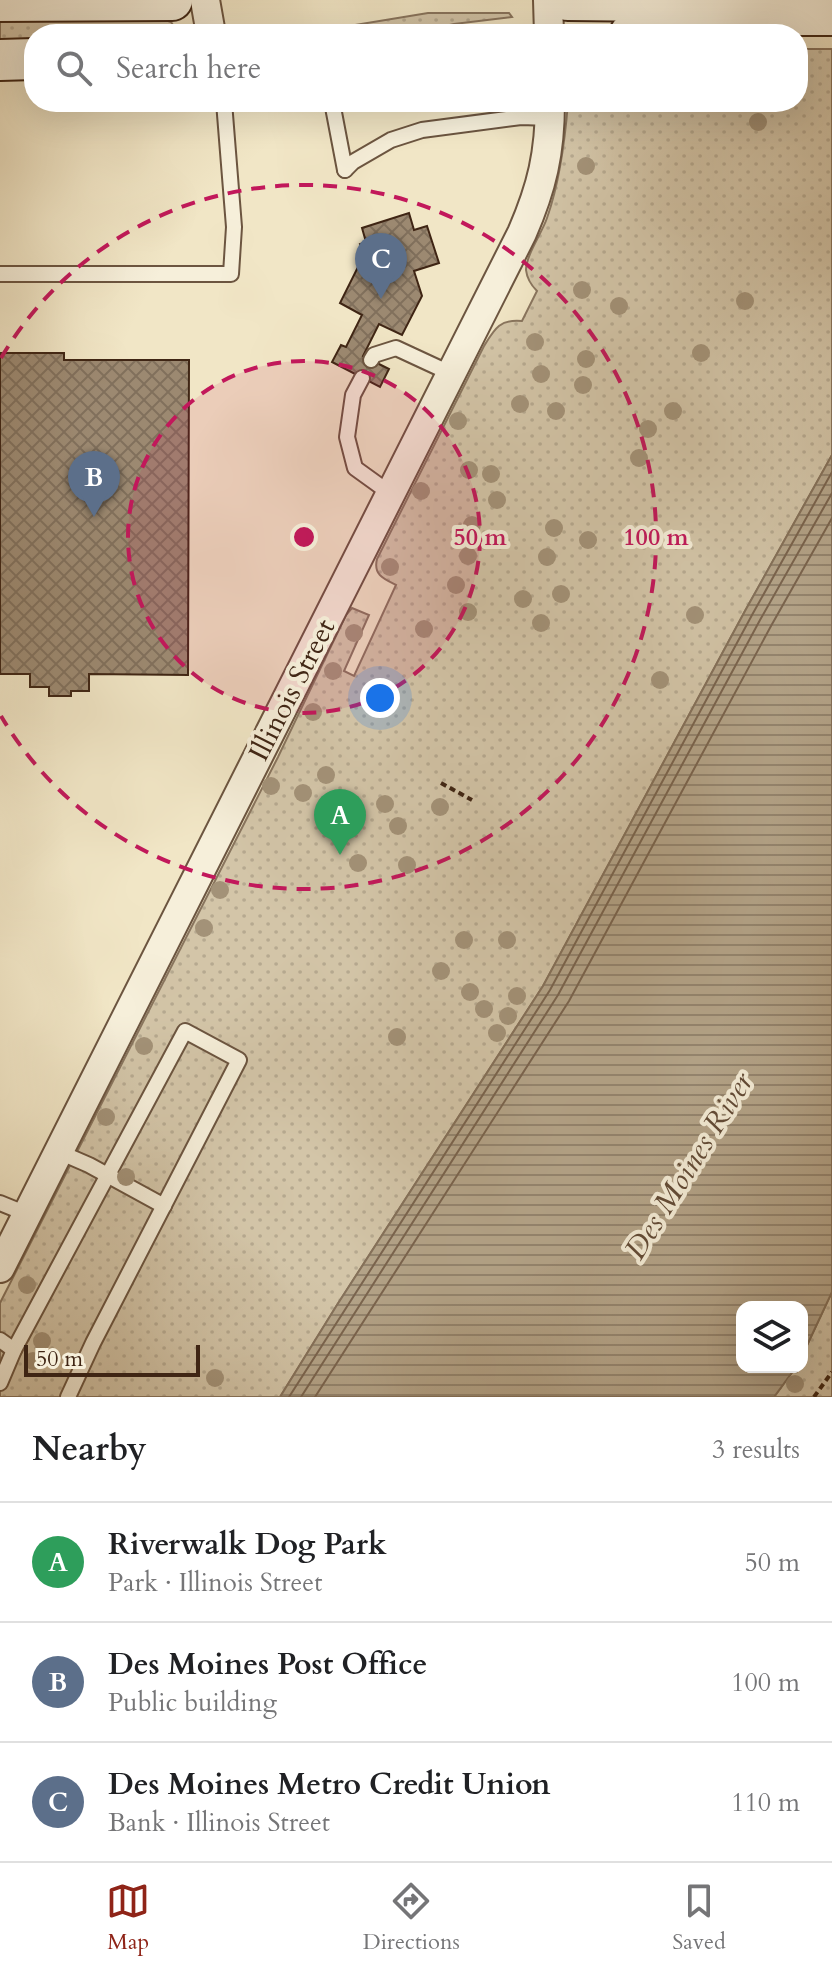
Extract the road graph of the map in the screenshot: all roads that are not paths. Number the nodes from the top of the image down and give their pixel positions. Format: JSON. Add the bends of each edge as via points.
{"nodes":[{"id":1,"x":15,"y":0,"type":"edge"},
{"id":2,"x":172,"y":0,"type":"edge"},
{"id":3,"x":205,"y":0,"type":"edge"},
{"id":4,"x":548,"y":0,"type":"edge"},
{"id":5,"x":568,"y":0,"type":"edge"},
{"id":6,"x":0,"y":1,"type":"edge"},
{"id":7,"x":694,"y":2,"type":"edge"},
{"id":8,"x":776,"y":15,"type":"junction"},
{"id":9,"x":832,"y":15,"type":"edge"},
{"id":10,"x":209,"y":24,"type":"edge"},
{"id":11,"x":549,"y":24,"type":"edge"},
{"id":12,"x":707,"y":24,"type":"edge"},
{"id":13,"x":24,"y":59,"type":"edge"},
{"id":14,"x":0,"y":60,"type":"edge"},
{"id":15,"x":225,"y":112,"type":"edge"},
{"id":16,"x":334,"y":112,"type":"edge"},
{"id":17,"x":542,"y":112,"type":"edge"},
{"id":18,"x":550,"y":112,"type":"edge"},
{"id":19,"x":0,"y":274,"type":"edge"},
{"id":20,"x":371,"y":360,"type":"dead end"},
{"id":21,"x":452,"y":374,"type":"junction"},
{"id":22,"x":362,"y":378,"type":"dead end"},
{"id":23,"x":391,"y":494,"type":"junction"},
{"id":24,"x":59,"y":1152,"type":"junction"},
{"id":25,"x":108,"y":1176,"type":"junction"},
{"id":26,"x":0,"y":1203,"type":"edge"},
{"id":27,"x":164,"y":1206,"type":"junction"},
{"id":28,"x":27,"y":1214,"type":"junction"},
{"id":29,"x":0,"y":1268,"type":"edge"},
{"id":30,"x":0,"y":1340,"type":"edge"},
{"id":31,"x":14,"y":1350,"type":"junction"},
{"id":32,"x":0,"y":1383,"type":"edge"},
{"id":33,"x":68,"y":1397,"type":"edge"}],
"edges":[{"from":1,"to":2,"type":"main road"},
{"from":1,"to":6,"type":"main road"},
{"from":3,"to":10,"type":"street"},
{"from":4,"to":11,"type":"street"},
{"from":5,"to":7,"type":"main road"},
{"from":7,"to":8,"type":"main road"},
{"from":8,"to":9,"type":"main road"},
{"from":8,"to":12,"type":"main road"},
{"from":13,"to":14,"type":"main road"},
{"from":15,"to":19,"type":"lane","via":[[234,227],[231,274]]},
{"from":16,"to":17,"type":"lane","via":[[345,170],[391,140],[422,130]]},
{"from":18,"to":21,"type":"street","name":"Illinois Street","via":[[537,200]]},
{"from":20,"to":21,"type":"lane","via":[[396,348]]},
{"from":21,"to":23,"type":"street","name":"Illinois Street"},
{"from":22,"to":23,"type":"lane","via":[[353,395],[347,437],[355,468]]},
{"from":23,"to":24,"type":"street","name":"Illinois Street"},
{"from":24,"to":25,"type":"lane"},
{"from":24,"to":28,"type":"street","name":"Illinois Street"},
{"from":25,"to":27,"type":"lane"},
{"from":25,"to":27,"type":"lane","via":[[185,1031],[239,1060]]},
{"from":25,"to":31,"type":"lane"},
{"from":26,"to":28,"type":"lane"},
{"from":27,"to":33,"type":"lane"},
{"from":28,"to":29,"type":"street","name":"Illinois Street"},
{"from":30,"to":31,"type":"lane"},
{"from":31,"to":32,"type":"lane"}]}
